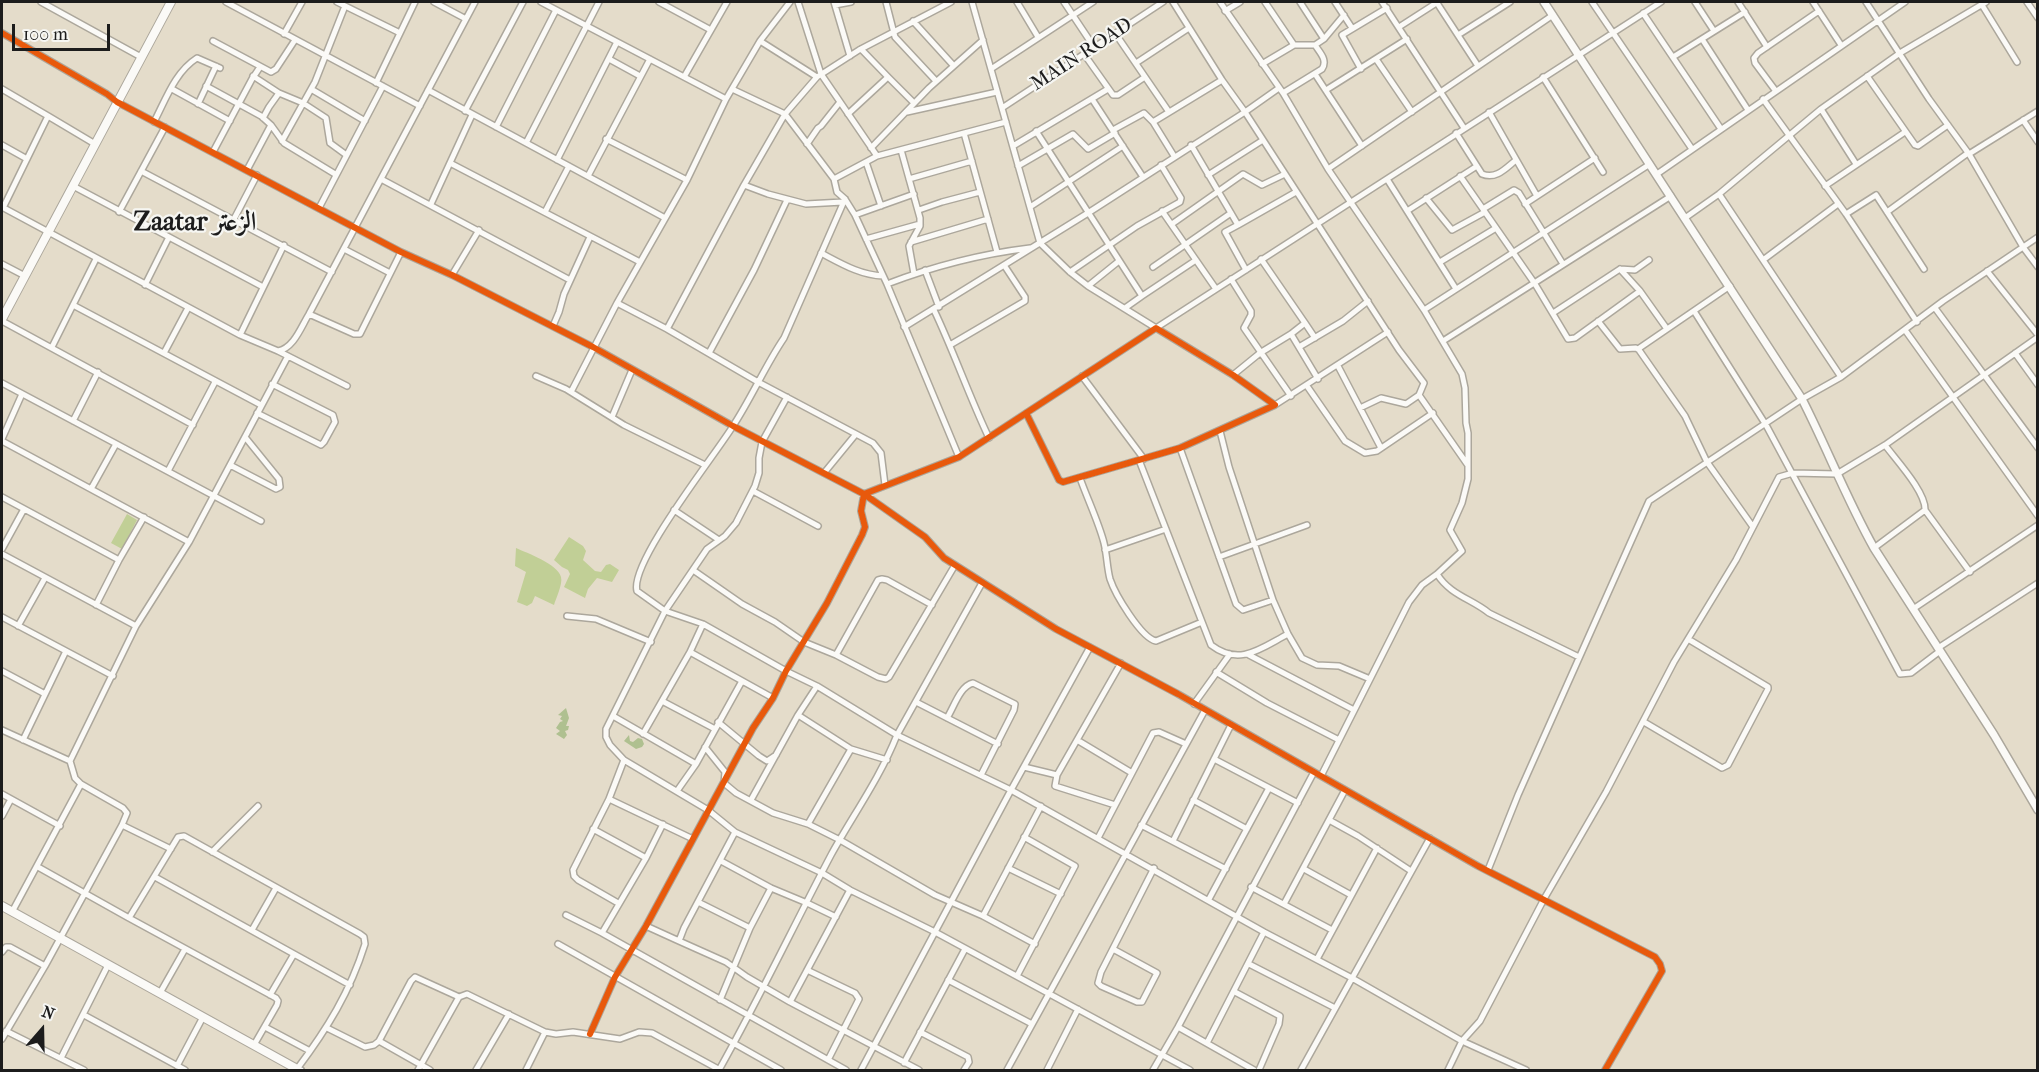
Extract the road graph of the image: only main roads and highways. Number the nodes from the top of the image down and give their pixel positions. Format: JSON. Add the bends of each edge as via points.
{"nodes":[{"id":1,"x":171,"y":2,"type":"edge"},
{"id":2,"x":2,"y":320,"type":"edge"},
{"id":3,"x":2,"y":908,"type":"edge"},
{"id":4,"x":298,"y":1070,"type":"edge"}],
"edges":[{"from":1,"to":2,"type":"main road"},
{"from":3,"to":4,"type":"main road"}]}
